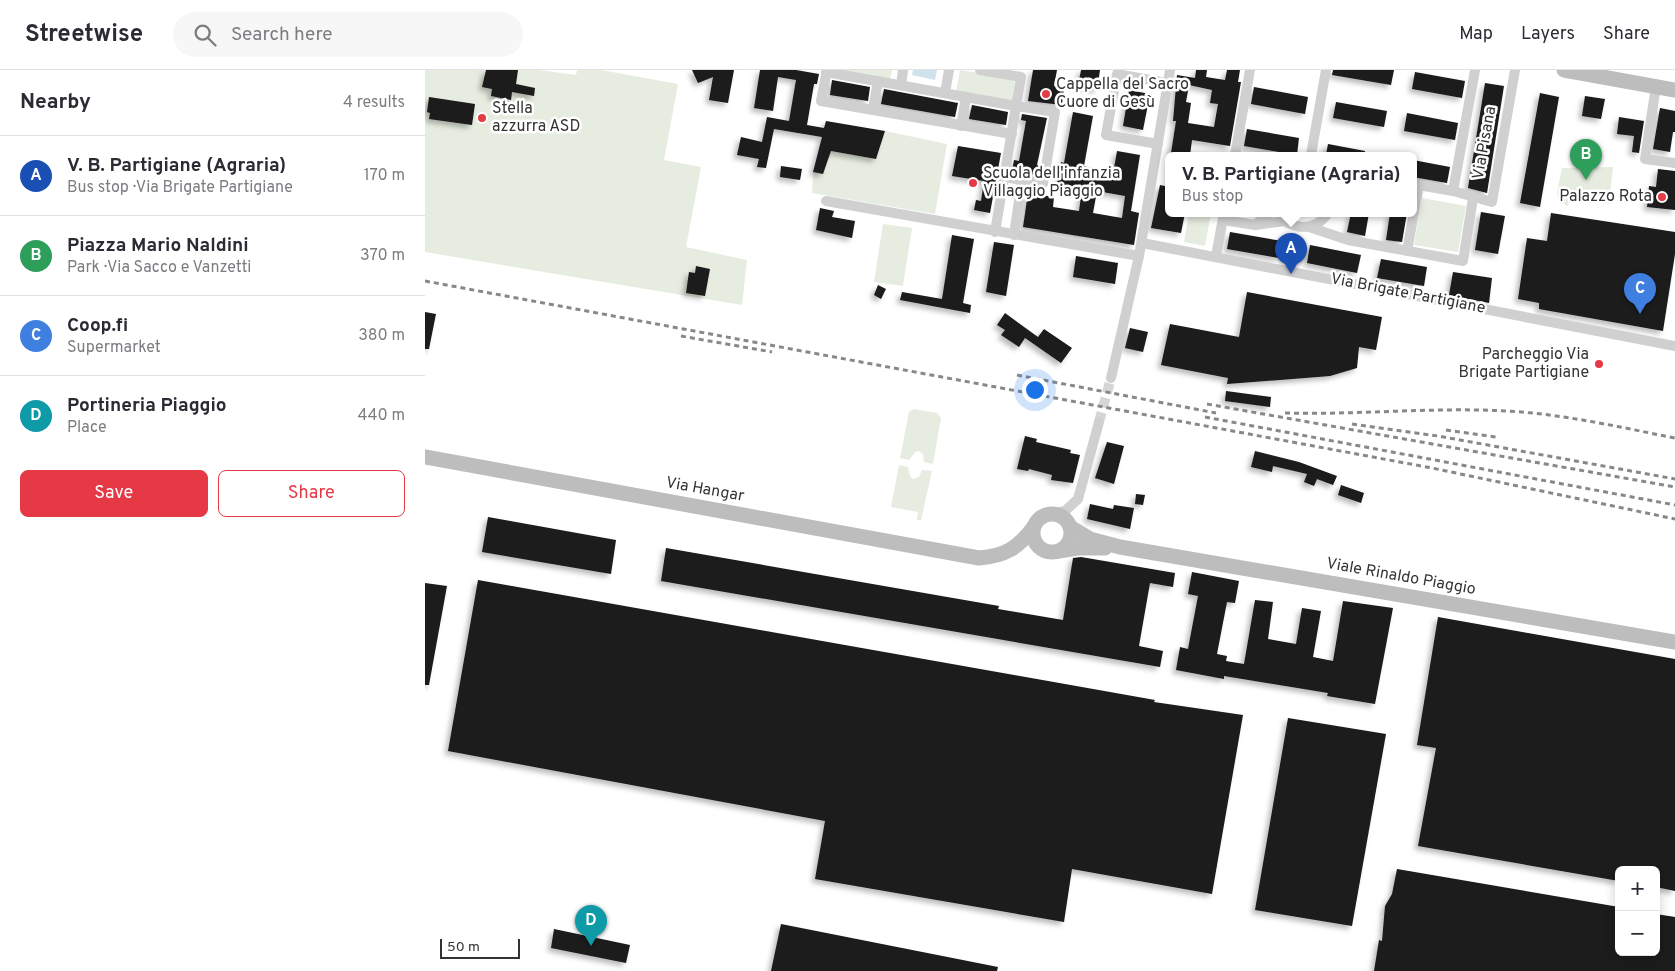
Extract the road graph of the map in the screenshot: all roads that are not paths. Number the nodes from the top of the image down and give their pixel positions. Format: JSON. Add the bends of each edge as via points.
{"nodes":[{"id":1,"x":903,"y":70,"type":"edge"},
{"id":2,"x":949,"y":70,"type":"edge"},
{"id":3,"x":980,"y":70,"type":"edge"},
{"id":4,"x":1169,"y":70,"type":"edge"},
{"id":5,"x":1250,"y":70,"type":"edge"},
{"id":6,"x":1326,"y":70,"type":"edge"},
{"id":7,"x":1475,"y":70,"type":"edge"},
{"id":8,"x":1515,"y":70,"type":"edge"},
{"id":9,"x":1564,"y":70,"type":"edge"},
{"id":10,"x":827,"y":71,"type":"edge"},
{"id":11,"x":878,"y":81,"type":"junction"},
{"id":12,"x":1167,"y":83,"type":"junction"},
{"id":13,"x":901,"y":85,"type":"junction"},
{"id":14,"x":1656,"y":86,"type":"junction"},
{"id":15,"x":1675,"y":90,"type":"edge"},
{"id":16,"x":945,"y":93,"type":"junction"},
{"id":17,"x":966,"y":97,"type":"junction"},
{"id":18,"x":1017,"y":106,"type":"junction"},
{"id":19,"x":873,"y":110,"type":"junction"},
{"id":20,"x":961,"y":126,"type":"junction"},
{"id":21,"x":1012,"y":134,"type":"junction"},
{"id":22,"x":1158,"y":144,"type":"junction"},
{"id":23,"x":1236,"y":152,"type":"edge"},
{"id":24,"x":1312,"y":152,"type":"edge"},
{"id":25,"x":1675,"y":163,"type":"edge"},
{"id":26,"x":1004,"y":177,"type":"junction"},
{"id":27,"x":1023,"y":180,"type":"junction"},
{"id":28,"x":1417,"y":185,"type":"edge"},
{"id":29,"x":1453,"y":191,"type":"junction"},
{"id":30,"x":1473,"y":198,"type":"junction"},
{"id":31,"x":826,"y":201,"type":"dead end"},
{"id":32,"x":1224,"y":217,"type":"edge"},
{"id":33,"x":1227,"y":217,"type":"edge"},
{"id":34,"x":1265,"y":217,"type":"edge"},
{"id":35,"x":1282,"y":217,"type":"edge"},
{"id":36,"x":1324,"y":217,"type":"edge"},
{"id":37,"x":1328,"y":217,"type":"edge"},
{"id":38,"x":1412,"y":217,"type":"edge"},
{"id":39,"x":1255,"y":225,"type":"junction"},
{"id":40,"x":1309,"y":227,"type":"junction"},
{"id":41,"x":995,"y":232,"type":"junction"},
{"id":42,"x":1014,"y":235,"type":"junction"},
{"id":43,"x":1334,"y":237,"type":"junction"},
{"id":44,"x":1141,"y":242,"type":"junction"},
{"id":45,"x":1407,"y":251,"type":"junction"},
{"id":46,"x":1139,"y":256,"type":"junction"},
{"id":47,"x":1216,"y":256,"type":"junction"},
{"id":48,"x":1675,"y":346,"type":"edge"},
{"id":49,"x":1111,"y":378,"type":"tunnel mouth"},
{"id":50,"x":1099,"y":422,"type":"tunnel mouth"},
{"id":51,"x":425,"y":457,"type":"edge"},
{"id":52,"x":1051,"y":514,"type":"junction"},
{"id":53,"x":1033,"y":528,"type":"junction"},
{"id":54,"x":1070,"y":528,"type":"junction"},
{"id":55,"x":1120,"y":547,"type":"junction"},
{"id":56,"x":1039,"y":548,"type":"junction"},
{"id":57,"x":1059,"y":551,"type":"junction"},
{"id":58,"x":979,"y":558,"type":"junction"},
{"id":59,"x":1675,"y":642,"type":"edge"}],
"edges":[{"from":1,"to":13,"type":"street"},
{"from":2,"to":16,"type":"street"},
{"from":3,"to":18,"type":"street","via":[[1021,77]]},
{"from":4,"to":12,"type":"street"},
{"from":5,"to":23,"type":"street"},
{"from":6,"to":24,"type":"street"},
{"from":7,"to":29,"type":"street","name":"Via Pisana"},
{"from":8,"to":30,"type":"street","name":"Via Pisana","via":[[1492,202]]},
{"from":9,"to":14,"type":"street"},
{"from":10,"to":11,"type":"street"},
{"from":10,"to":19,"type":"street","via":[[821,101]]},
{"from":11,"to":13,"type":"street"},
{"from":11,"to":19,"type":"street"},
{"from":12,"to":22,"type":"street"},
{"from":12,"to":22,"type":"street","via":[[1117,74],[1107,135]]},
{"from":13,"to":16,"type":"street"},
{"from":14,"to":15,"type":"street"},
{"from":14,"to":25,"type":"street","via":[[1645,159]]},
{"from":16,"to":17,"type":"street"},
{"from":17,"to":18,"type":"street"},
{"from":17,"to":20,"type":"street"},
{"from":18,"to":21,"type":"street"},
{"from":18,"to":27,"type":"street","via":[[1055,112],[1043,184]]},
{"from":19,"to":20,"type":"street"},
{"from":20,"to":21,"type":"street"},
{"from":21,"to":26,"type":"street"},
{"from":22,"to":44,"type":"street"},
{"from":26,"to":27,"type":"street"},
{"from":26,"to":41,"type":"street"},
{"from":27,"to":42,"type":"street"},
{"from":28,"to":29,"type":"street"},
{"from":29,"to":30,"type":"street"},
{"from":30,"to":45,"type":"street","via":[[1463,261]]},
{"from":31,"to":41,"type":"street"},
{"from":32,"to":47,"type":"street"},
{"from":33,"to":39,"type":"street"},
{"from":34,"to":39,"type":"street"},
{"from":35,"to":39,"type":"street"},
{"from":35,"to":40,"type":"street","via":[[1298,227]]},
{"from":36,"to":40,"type":"street"},
{"from":37,"to":43,"type":"street"},
{"from":38,"to":45,"type":"street"},
{"from":40,"to":43,"type":"street"},
{"from":41,"to":42,"type":"street"},
{"from":42,"to":46,"type":"street"},
{"from":43,"to":45,"type":"street"},
{"from":44,"to":46,"type":"street"},
{"from":44,"to":47,"type":"street","name":"Via Brigate Partigiane"},
{"from":46,"to":49,"type":"street"},
{"from":47,"to":48,"type":"street","name":"Via Brigate Partigiane"},
{"from":50,"to":52,"type":"street","via":[[1078,499],[1065,511]]},
{"from":51,"to":58,"type":"street","name":"Via Hangar"},
{"from":52,"to":53,"type":"street","via":[[1040,517]]},
{"from":52,"to":54,"type":"street","via":[[1063,517]]},
{"from":53,"to":56,"type":"street","via":[[1033,538]]},
{"from":53,"to":58,"type":"street","name":"Via Hangar","via":[[1013,550]]},
{"from":54,"to":55,"type":"street","name":"Viale Rinaldo Piaggio","via":[[1090,539]]},
{"from":54,"to":57,"type":"street","via":[[1070,539]]},
{"from":55,"to":57,"type":"street","name":"Viale Rinaldo Piaggio"},
{"from":55,"to":59,"type":"street","name":"Viale Rinaldo Piaggio"},
{"from":56,"to":57,"type":"street","via":[[1048,552]]},
{"from":56,"to":58,"type":"street","name":"Via Hangar","via":[[1002,562],[992,563]]}]}
